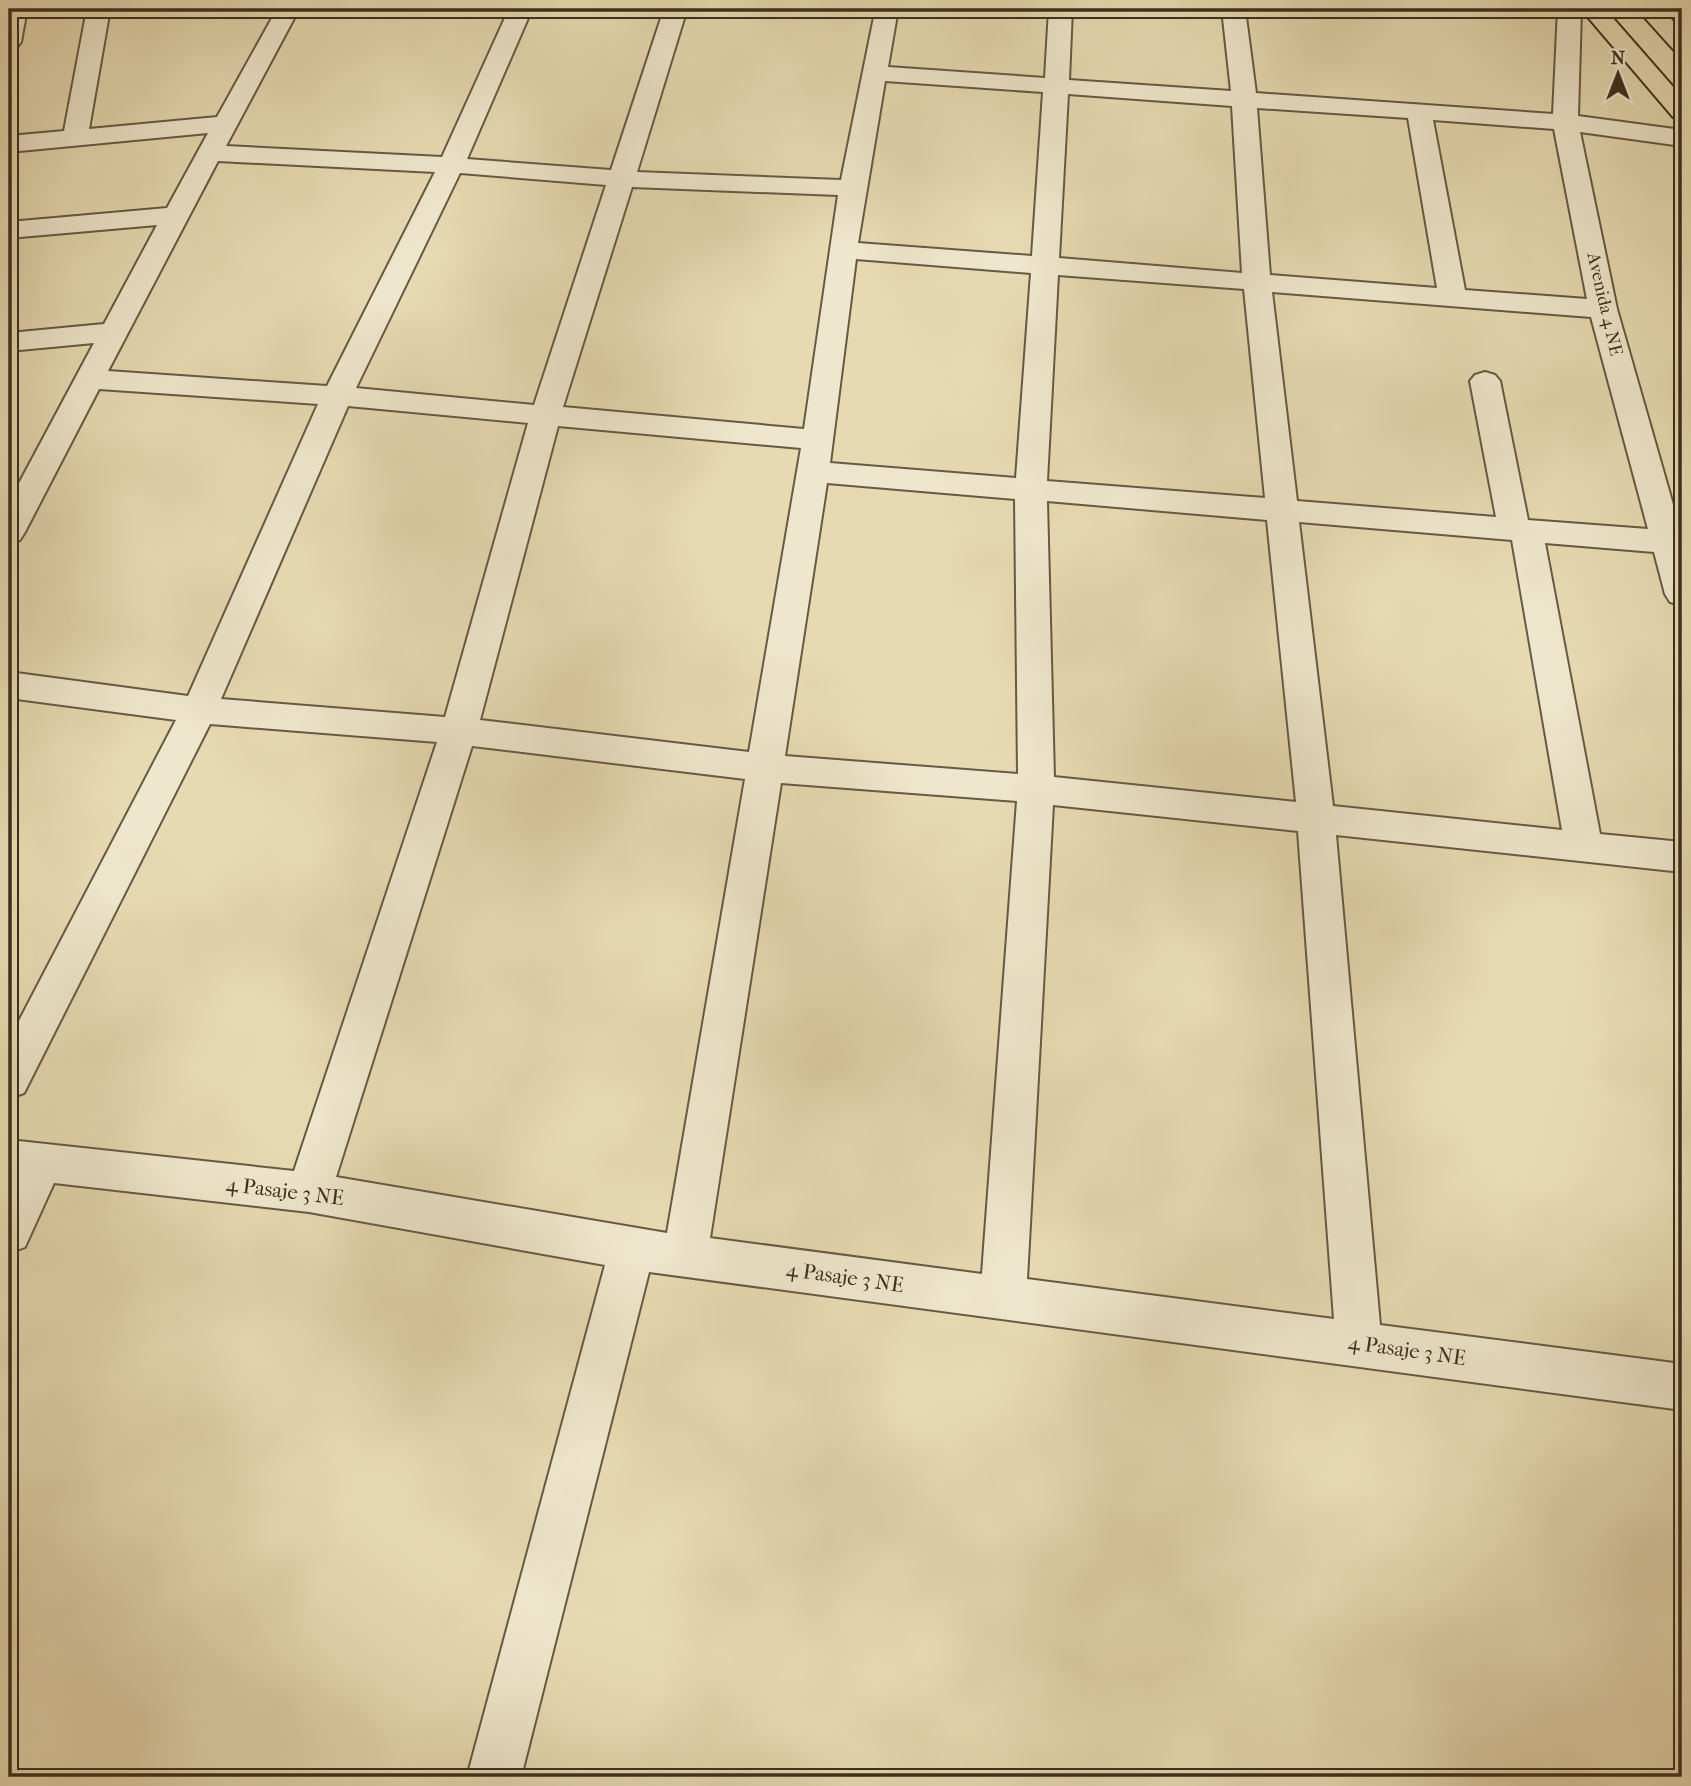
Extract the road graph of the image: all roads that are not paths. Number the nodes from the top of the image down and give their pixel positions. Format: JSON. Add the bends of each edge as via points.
{"nodes":[{"id":1,"x":15,"y":9,"type":"edge"},
{"id":2,"x":98,"y":9,"type":"edge"},
{"id":3,"x":288,"y":9,"type":"edge"},
{"id":4,"x":522,"y":9,"type":"edge"},
{"id":5,"x":676,"y":9,"type":"edge"},
{"id":6,"x":838,"y":9,"type":"edge"},
{"id":7,"x":1061,"y":9,"type":"edge"},
{"id":8,"x":1234,"y":9,"type":"edge"},
{"id":9,"x":1570,"y":9,"type":"edge"},
{"id":10,"x":1593,"y":9,"type":"edge"},
{"id":11,"x":1649,"y":9,"type":"edge"},
{"id":12,"x":887,"y":10,"type":"edge"},
{"id":13,"x":9,"y":43,"type":"edge"},
{"id":14,"x":1682,"y":45,"type":"edge"},
{"id":15,"x":873,"y":73,"type":"junction"},
{"id":16,"x":1056,"y":84,"type":"junction"},
{"id":17,"x":1244,"y":97,"type":"junction"},
{"id":18,"x":1419,"y":111,"type":"junction"},
{"id":19,"x":1682,"y":112,"type":"edge"},
{"id":20,"x":1565,"y":121,"type":"junction"},
{"id":21,"x":227,"y":124,"type":"junction"},
{"id":22,"x":75,"y":138,"type":"junction"},
{"id":23,"x":1682,"y":138,"type":"edge"},
{"id":24,"x":9,"y":145,"type":"edge"},
{"id":25,"x":211,"y":153,"type":"junction"},
{"id":26,"x":452,"y":165,"type":"junction"},
{"id":27,"x":624,"y":179,"type":"junction"},
{"id":28,"x":852,"y":188,"type":"junction"},
{"id":29,"x":176,"y":215,"type":"junction"},
{"id":30,"x":9,"y":230,"type":"edge"},
{"id":31,"x":844,"y":250,"type":"junction"},
{"id":32,"x":1044,"y":265,"type":"junction"},
{"id":33,"x":1257,"y":283,"type":"junction"},
{"id":34,"x":1453,"y":299,"type":"junction"},
{"id":35,"x":1603,"y":309,"type":"junction"},
{"id":36,"x":114,"y":332,"type":"junction"},
{"id":37,"x":9,"y":342,"type":"edge"},
{"id":38,"x":90,"y":379,"type":"junction"},
{"id":39,"x":1485,"y":381,"type":"dead end"},
{"id":40,"x":337,"y":396,"type":"junction"},
{"id":41,"x":545,"y":417,"type":"junction"},
{"id":42,"x":816,"y":456,"type":"junction"},
{"id":43,"x":23,"y":481,"type":"edge"},
{"id":44,"x":1031,"y":490,"type":"junction"},
{"id":45,"x":1282,"y":509,"type":"junction"},
{"id":46,"x":1520,"y":529,"type":"junction"},
{"id":47,"x":9,"y":532,"type":"edge"},
{"id":48,"x":1670,"y":542,"type":"junction"},
{"id":49,"x":1682,"y":593,"type":"edge"},
{"id":50,"x":9,"y":685,"type":"edge"},
{"id":51,"x":199,"y":710,"type":"junction"},
{"id":52,"x":459,"y":731,"type":"junction"},
{"id":53,"x":765,"y":768,"type":"junction"},
{"id":54,"x":1036,"y":789,"type":"junction"},
{"id":55,"x":1316,"y":818,"type":"junction"},
{"id":56,"x":1584,"y":847,"type":"junction"},
{"id":57,"x":1682,"y":857,"type":"edge"},
{"id":58,"x":9,"y":1080,"type":"edge"},
{"id":59,"x":25,"y":1161,"type":"edge"},
{"id":60,"x":309,"y":1192,"type":"junction"},
{"id":61,"x":9,"y":1233,"type":"edge"},
{"id":62,"x":632,"y":1249,"type":"junction"},
{"id":63,"x":685,"y":1256,"type":"junction"},
{"id":64,"x":1003,"y":1298,"type":"junction"},
{"id":65,"x":1359,"y":1344,"type":"junction"},
{"id":66,"x":1682,"y":1387,"type":"edge"},
{"id":67,"x":494,"y":1777,"type":"edge"}],
"edges":[{"from":1,"to":13,"type":"street"},
{"from":2,"to":22,"type":"street"},
{"from":3,"to":21,"type":"street"},
{"from":4,"to":26,"type":"street"},
{"from":5,"to":27,"type":"street"},
{"from":6,"to":12,"type":"street"},
{"from":7,"to":16,"type":"street"},
{"from":8,"to":17,"type":"street"},
{"from":9,"to":20,"type":"street","name":"Avenida 4 NE"},
{"from":10,"to":19,"type":"main road"},
{"from":11,"to":14,"type":"main road"},
{"from":12,"to":15,"type":"street"},
{"from":15,"to":16,"type":"street"},
{"from":15,"to":28,"type":"street"},
{"from":16,"to":17,"type":"street"},
{"from":16,"to":32,"type":"street"},
{"from":17,"to":18,"type":"street"},
{"from":17,"to":33,"type":"street"},
{"from":18,"to":20,"type":"street"},
{"from":18,"to":34,"type":"street"},
{"from":20,"to":23,"type":"street"},
{"from":20,"to":35,"type":"street","name":"Avenida 4 NE"},
{"from":21,"to":22,"type":"street"},
{"from":21,"to":25,"type":"street"},
{"from":22,"to":24,"type":"street"},
{"from":25,"to":26,"type":"street"},
{"from":25,"to":29,"type":"street"},
{"from":26,"to":27,"type":"street"},
{"from":26,"to":40,"type":"street"},
{"from":27,"to":28,"type":"street"},
{"from":27,"to":41,"type":"street"},
{"from":28,"to":31,"type":"street"},
{"from":29,"to":30,"type":"street"},
{"from":29,"to":36,"type":"street"},
{"from":31,"to":32,"type":"street"},
{"from":31,"to":42,"type":"street"},
{"from":32,"to":33,"type":"street"},
{"from":32,"to":44,"type":"street"},
{"from":33,"to":34,"type":"street"},
{"from":33,"to":45,"type":"street"},
{"from":34,"to":35,"type":"street"},
{"from":35,"to":48,"type":"street","name":"Avenida 4 NE"},
{"from":36,"to":37,"type":"street"},
{"from":36,"to":38,"type":"street"},
{"from":38,"to":40,"type":"street"},
{"from":38,"to":43,"type":"street"},
{"from":39,"to":46,"type":"street"},
{"from":40,"to":41,"type":"street"},
{"from":40,"to":51,"type":"street"},
{"from":41,"to":42,"type":"street"},
{"from":41,"to":52,"type":"street"},
{"from":42,"to":44,"type":"street"},
{"from":42,"to":53,"type":"street"},
{"from":43,"to":47,"type":"street"},
{"from":44,"to":45,"type":"street"},
{"from":44,"to":54,"type":"street"},
{"from":45,"to":46,"type":"street"},
{"from":45,"to":55,"type":"street"},
{"from":46,"to":48,"type":"street"},
{"from":46,"to":56,"type":"street"},
{"from":48,"to":49,"type":"street","name":"Avenida 4 NE"},
{"from":50,"to":51,"type":"street"},
{"from":51,"to":52,"type":"street"},
{"from":51,"to":58,"type":"street"},
{"from":52,"to":53,"type":"street"},
{"from":52,"to":60,"type":"street"},
{"from":53,"to":54,"type":"street"},
{"from":53,"to":63,"type":"street"},
{"from":54,"to":55,"type":"street"},
{"from":54,"to":64,"type":"street"},
{"from":55,"to":56,"type":"street"},
{"from":55,"to":65,"type":"street"},
{"from":56,"to":57,"type":"street"},
{"from":59,"to":60,"type":"street","name":"4 Pasaje 3 NE"},
{"from":59,"to":61,"type":"street"},
{"from":60,"to":62,"type":"street","name":"4 Pasaje 3 NE"},
{"from":62,"to":63,"type":"street","name":"4 Pasaje 3 NE"},
{"from":62,"to":67,"type":"street"},
{"from":63,"to":64,"type":"street","name":"4 Pasaje 3 NE"},
{"from":64,"to":65,"type":"street","name":"4 Pasaje 3 NE"},
{"from":65,"to":66,"type":"street","name":"4 Pasaje 3 NE"}]}
